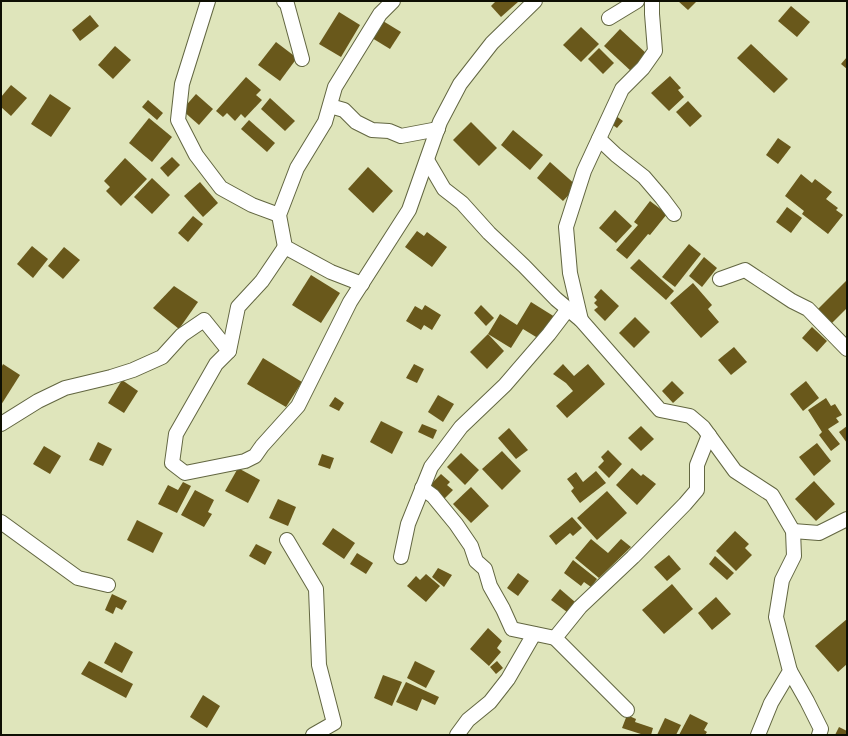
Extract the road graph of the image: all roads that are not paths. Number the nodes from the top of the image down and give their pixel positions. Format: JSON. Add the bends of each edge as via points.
{"nodes":[{"id":1,"x":208,"y":1,"type":"edge"},
{"id":2,"x":284,"y":1,"type":"edge"},
{"id":3,"x":393,"y":1,"type":"edge"},
{"id":4,"x":534,"y":1,"type":"edge"},
{"id":5,"x":637,"y":1,"type":"edge"},
{"id":6,"x":652,"y":1,"type":"edge"},
{"id":7,"x":608,"y":18,"type":"dead end"},
{"id":8,"x":302,"y":58,"type":"dead end"},
{"id":9,"x":330,"y":106,"type":"junction"},
{"id":10,"x":438,"y":129,"type":"junction"},
{"id":11,"x":599,"y":139,"type":"junction"},
{"id":12,"x":427,"y":160,"type":"junction"},
{"id":13,"x":674,"y":214,"type":"dead end"},
{"id":14,"x":279,"y":215,"type":"junction"},
{"id":15,"x":284,"y":247,"type":"junction"},
{"id":16,"x":720,"y":280,"type":"dead end"},
{"id":17,"x":362,"y":284,"type":"junction"},
{"id":18,"x":568,"y":309,"type":"junction"},
{"id":19,"x":581,"y":320,"type":"junction"},
{"id":20,"x":847,"y":348,"type":"edge"},
{"id":21,"x":229,"y":351,"type":"junction"},
{"id":22,"x":1,"y":424,"type":"edge"},
{"id":23,"x":709,"y":434,"type":"junction"},
{"id":24,"x":422,"y":488,"type":"junction"},
{"id":25,"x":847,"y":519,"type":"edge"},
{"id":26,"x":1,"y":522,"type":"edge"},
{"id":27,"x":793,"y":530,"type":"junction"},
{"id":28,"x":287,"y":540,"type":"dead end"},
{"id":29,"x":401,"y":558,"type":"dead end"},
{"id":30,"x":108,"y":585,"type":"dead end"},
{"id":31,"x":534,"y":634,"type":"junction"},
{"id":32,"x":556,"y":638,"type":"junction"},
{"id":33,"x":790,"y":672,"type":"junction"},
{"id":34,"x":628,"y":710,"type":"dead end"},
{"id":35,"x":312,"y":735,"type":"edge"},
{"id":36,"x":457,"y":735,"type":"edge"},
{"id":37,"x":758,"y":735,"type":"edge"},
{"id":38,"x":819,"y":735,"type":"edge"}],
"edges":[{"from":1,"to":14,"type":"street","via":[[182,84],[178,120],[196,155],[221,188],[252,205]]},
{"from":2,"to":8,"type":"street"},
{"from":3,"to":9,"type":"street","via":[[380,14],[335,87]]},
{"from":4,"to":10,"type":"street","via":[[492,43],[460,84]]},
{"from":5,"to":7,"type":"street"},
{"from":6,"to":11,"type":"street","via":[[655,51],[643,68],[622,89]]},
{"from":9,"to":10,"type":"street","via":[[344,110],[356,122],[372,130],[389,131],[401,136]]},
{"from":9,"to":14,"type":"street","via":[[325,122],[297,168]]},
{"from":10,"to":12,"type":"street"},
{"from":11,"to":13,"type":"street","via":[[644,177]]},
{"from":11,"to":19,"type":"street","via":[[584,170],[566,227],[570,273]]},
{"from":12,"to":17,"type":"street","via":[[409,210]]},
{"from":12,"to":18,"type":"street","via":[[444,189],[462,203]]},
{"from":14,"to":15,"type":"street"},
{"from":15,"to":17,"type":"street","via":[[331,272]]},
{"from":15,"to":21,"type":"street","via":[[262,281],[238,307]]},
{"from":16,"to":20,"type":"street","via":[[745,270],[808,309]]},
{"from":17,"to":21,"type":"street","via":[[350,302],[298,406],[255,456],[185,473],[172,464],[176,434],[216,364]]},
{"from":18,"to":19,"type":"street"},
{"from":18,"to":24,"type":"street","via":[[505,385],[461,427],[431,467]]},
{"from":19,"to":23,"type":"street","via":[[660,410],[690,416]]},
{"from":21,"to":22,"type":"street","via":[[204,320],[182,335],[162,357],[133,370],[65,388]]},
{"from":23,"to":27,"type":"street","via":[[735,471],[772,495]]},
{"from":23,"to":32,"type":"street","via":[[697,465],[697,490],[633,557],[580,606]]},
{"from":24,"to":29,"type":"street","via":[[408,524]]},
{"from":24,"to":31,"type":"street","via":[[433,496],[471,546],[476,561],[485,569],[490,586],[512,630]]},
{"from":25,"to":27,"type":"street","via":[[819,533]]},
{"from":26,"to":30,"type":"street","via":[[78,578]]},
{"from":27,"to":33,"type":"street","via":[[794,556],[782,580],[776,617]]},
{"from":28,"to":35,"type":"street","via":[[316,589],[319,665],[334,723]]},
{"from":31,"to":32,"type":"street"},
{"from":31,"to":36,"type":"street","via":[[508,679],[490,702],[468,720]]},
{"from":32,"to":34,"type":"street"},
{"from":33,"to":37,"type":"street","via":[[771,703]]},
{"from":33,"to":38,"type":"street","via":[[821,729]]}]}
